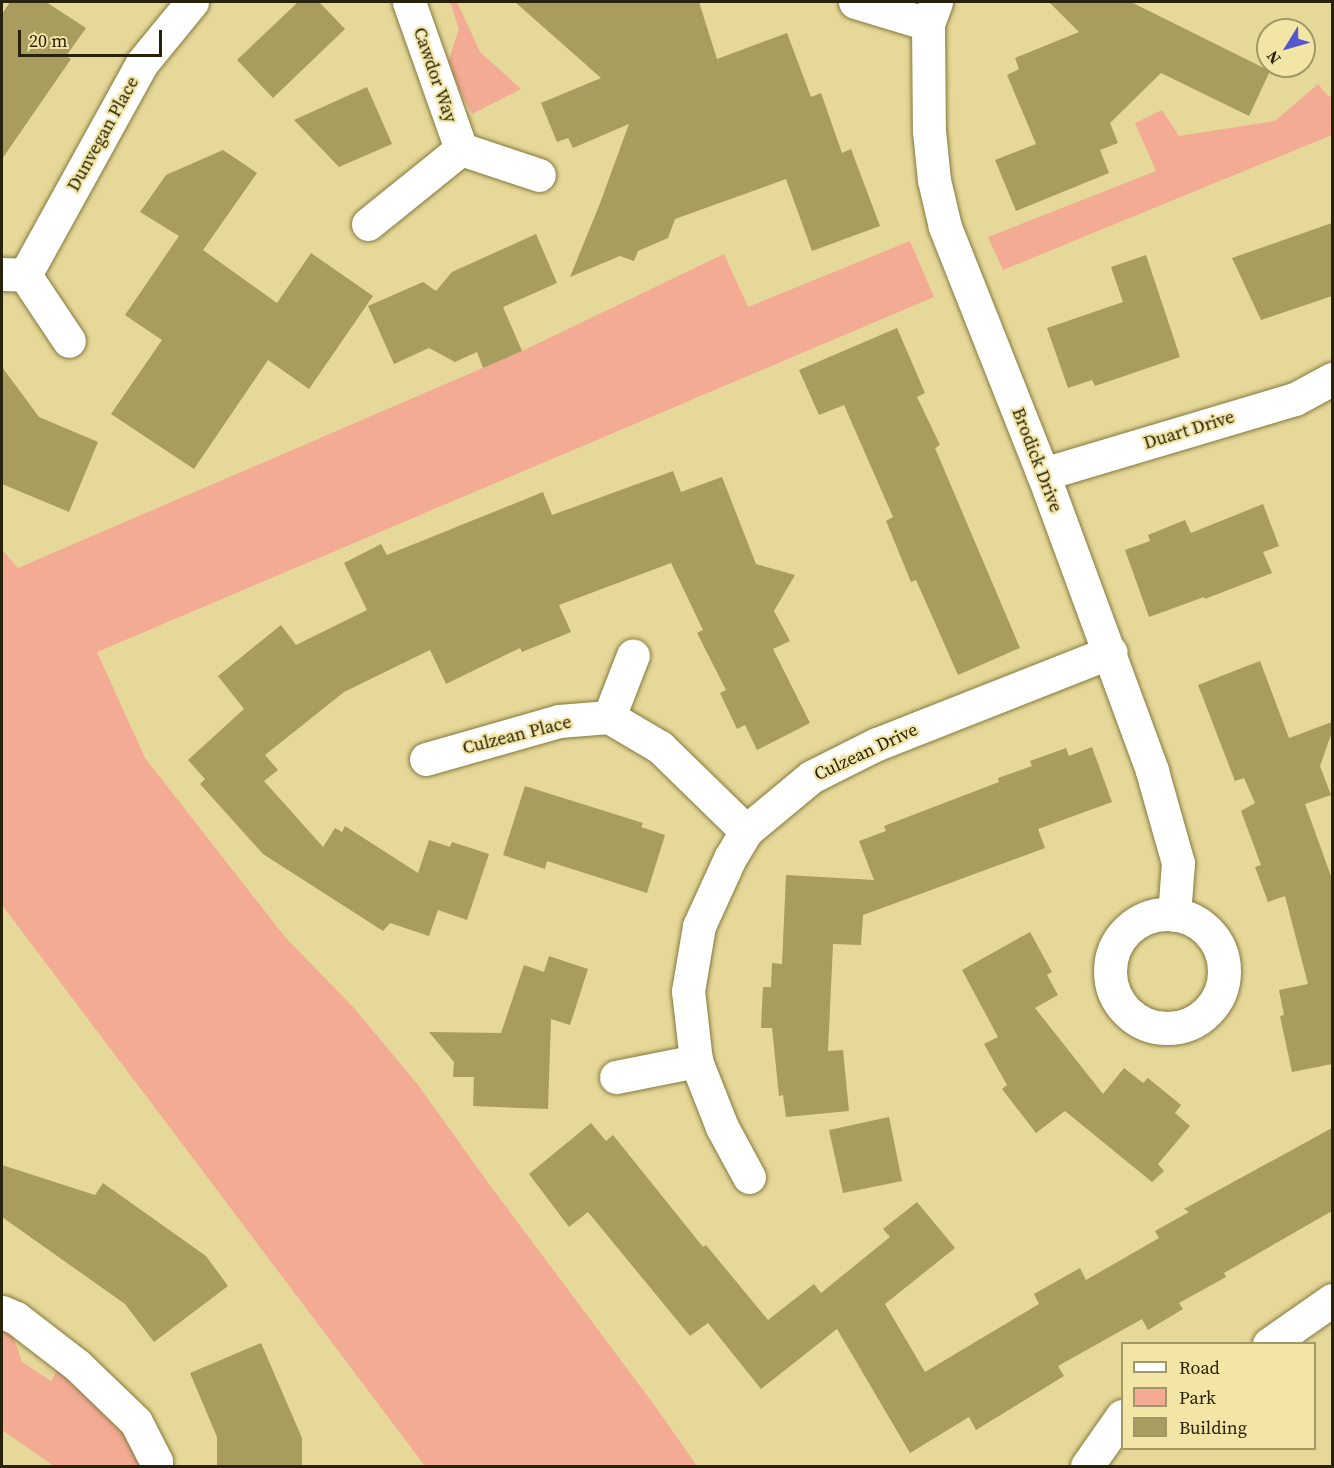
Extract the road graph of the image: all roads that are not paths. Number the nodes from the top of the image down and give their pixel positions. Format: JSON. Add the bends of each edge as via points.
{"nodes":[{"id":1,"x":192,"y":2,"type":"edge"},
{"id":2,"x":409,"y":2,"type":"edge"},
{"id":3,"x":855,"y":2,"type":"edge"},
{"id":4,"x":932,"y":13,"type":"edge"},
{"id":5,"x":461,"y":149,"type":"junction"},
{"id":6,"x":539,"y":175,"type":"dead end"},
{"id":7,"x":368,"y":225,"type":"dead end"},
{"id":8,"x":14,"y":274,"type":"edge"},
{"id":9,"x":69,"y":341,"type":"dead end"},
{"id":10,"x":1332,"y":379,"type":"edge"},
{"id":11,"x":1043,"y":474,"type":"junction"},
{"id":12,"x":1110,"y":652,"type":"junction"},
{"id":13,"x":633,"y":655,"type":"dead end"},
{"id":14,"x":609,"y":717,"type":"junction"},
{"id":15,"x":426,"y":759,"type":"dead end"},
{"id":16,"x":746,"y":831,"type":"junction"},
{"id":17,"x":1174,"y":915,"type":"dead end"},
{"id":18,"x":696,"y":1062,"type":"junction"},
{"id":19,"x":616,"y":1077,"type":"dead end"},
{"id":20,"x":749,"y":1177,"type":"dead end"},
{"id":21,"x":1332,"y":1300,"type":"edge"},
{"id":22,"x":2,"y":1312,"type":"edge"},
{"id":23,"x":1272,"y":1342,"type":"edge"},
{"id":24,"x":1121,"y":1417,"type":"edge"},
{"id":25,"x":156,"y":1467,"type":"edge"},
{"id":26,"x":1087,"y":1467,"type":"edge"}],
"edges":[{"from":1,"to":8,"type":"street","name":"Dunvegan Place","via":[[142,63]]},
{"from":2,"to":5,"type":"street","name":"Cawdor Way"},
{"from":3,"to":4,"type":"street"},
{"from":4,"to":11,"type":"street","name":"Brodick Drive","via":[[929,131],[934,180],[945,227]]},
{"from":5,"to":6,"type":"street"},
{"from":5,"to":7,"type":"street"},
{"from":8,"to":9,"type":"street","name":"Dunvegan Place"},
{"from":10,"to":11,"type":"street","name":"Duart Drive","via":[[1295,399]]},
{"from":11,"to":12,"type":"street","name":"Brodick Drive"},
{"from":12,"to":16,"type":"street","name":"Culzean Drive","via":[[877,744],[811,777]]},
{"from":12,"to":17,"type":"street","name":"Brodick Drive","via":[[1152,771],[1178,863]]},
{"from":13,"to":14,"type":"street"},
{"from":14,"to":15,"type":"street","name":"Culzean Place","via":[[559,721]]},
{"from":14,"to":16,"type":"street","via":[[660,747]]},
{"from":16,"to":18,"type":"street","name":"Culzean Drive","via":[[699,926],[688,990]]},
{"from":18,"to":19,"type":"street"},
{"from":18,"to":20,"type":"street","name":"Culzean Drive","via":[[722,1127]]},
{"from":21,"to":23,"type":"street"},
{"from":22,"to":25,"type":"street","via":[[16,1318],[77,1365],[136,1422]]},
{"from":24,"to":26,"type":"street"}]}
